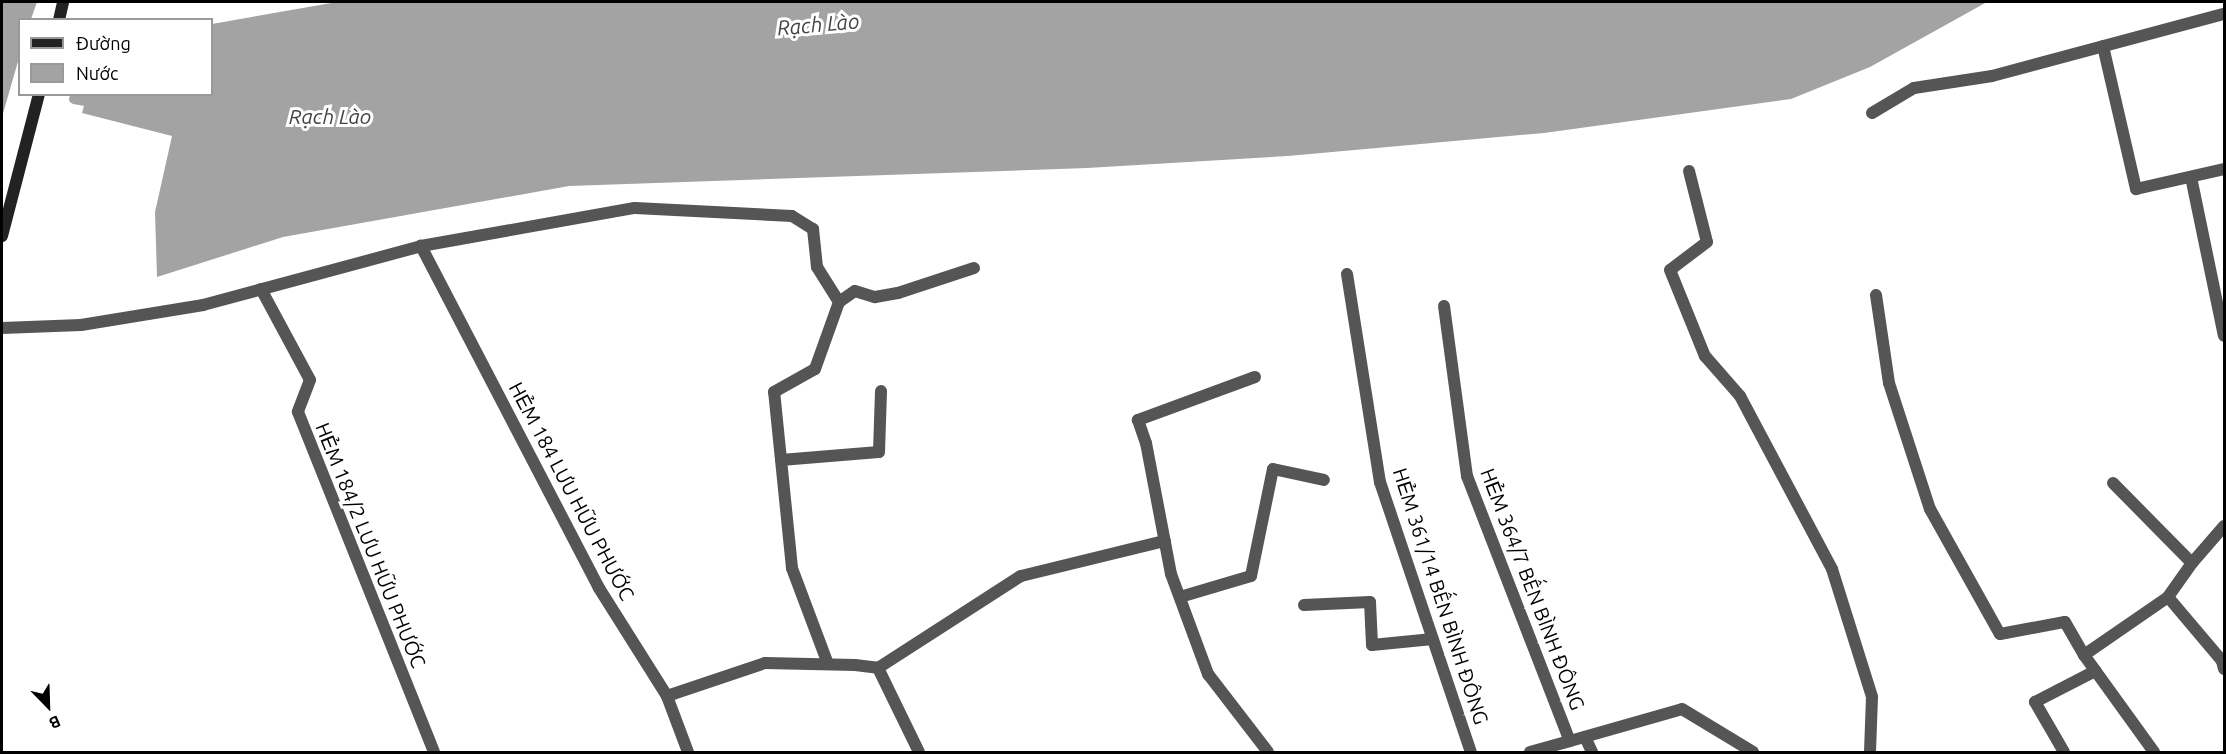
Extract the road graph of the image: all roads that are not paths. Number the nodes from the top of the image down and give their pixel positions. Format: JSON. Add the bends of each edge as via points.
{"nodes":[{"id":1,"x":63,"y":2,"type":"edge"},
{"id":2,"x":2224,"y":14,"type":"edge"},
{"id":3,"x":59,"y":18,"type":"edge"},
{"id":4,"x":2103,"y":46,"type":"junction"},
{"id":5,"x":38,"y":96,"type":"edge"},
{"id":6,"x":1872,"y":113,"type":"dead end"},
{"id":7,"x":2224,"y":169,"type":"edge"},
{"id":8,"x":1689,"y":171,"type":"dead end"},
{"id":9,"x":2191,"y":177,"type":"junction"},
{"id":10,"x":2,"y":236,"type":"edge"},
{"id":11,"x":421,"y":246,"type":"junction"},
{"id":12,"x":974,"y":268,"type":"dead end"},
{"id":13,"x":2224,"y":272,"type":"edge"},
{"id":14,"x":1347,"y":274,"type":"dead end"},
{"id":15,"x":2212,"y":276,"type":"junction"},
{"id":16,"x":261,"y":290,"type":"junction"},
{"id":17,"x":1876,"y":295,"type":"dead end"},
{"id":18,"x":838,"y":302,"type":"junction"},
{"id":19,"x":1444,"y":306,"type":"dead end"},
{"id":20,"x":2,"y":328,"type":"edge"},
{"id":21,"x":2224,"y":336,"type":"edge"},
{"id":22,"x":1256,"y":377,"type":"dead end"},
{"id":23,"x":881,"y":391,"type":"dead end"},
{"id":24,"x":781,"y":460,"type":"junction"},
{"id":25,"x":1324,"y":480,"type":"dead end"},
{"id":26,"x":2113,"y":483,"type":"dead end"},
{"id":27,"x":2224,"y":526,"type":"edge"},
{"id":28,"x":1165,"y":541,"type":"junction"},
{"id":29,"x":2192,"y":563,"type":"junction"},
{"id":30,"x":1180,"y":597,"type":"junction"},
{"id":31,"x":2168,"y":597,"type":"junction"},
{"id":32,"x":1304,"y":605,"type":"dead end"},
{"id":33,"x":1433,"y":639,"type":"junction"},
{"id":34,"x":2084,"y":656,"type":"junction"},
{"id":35,"x":828,"y":664,"type":"junction"},
{"id":36,"x":879,"y":668,"type":"junction"},
{"id":37,"x":2224,"y":669,"type":"edge"},
{"id":38,"x":2095,"y":670,"type":"junction"},
{"id":39,"x":667,"y":696,"type":"junction"},
{"id":40,"x":1585,"y":737,"type":"junction"},
{"id":41,"x":1570,"y":741,"type":"junction"},
{"id":42,"x":434,"y":753,"type":"edge"},
{"id":43,"x":688,"y":753,"type":"edge"},
{"id":44,"x":920,"y":753,"type":"edge"},
{"id":45,"x":1268,"y":753,"type":"edge"},
{"id":46,"x":1471,"y":753,"type":"edge"},
{"id":47,"x":1530,"y":753,"type":"edge"},
{"id":48,"x":1592,"y":753,"type":"edge"},
{"id":49,"x":1753,"y":753,"type":"edge"},
{"id":50,"x":1870,"y":753,"type":"edge"},
{"id":51,"x":2064,"y":753,"type":"edge"},
{"id":52,"x":2154,"y":753,"type":"edge"}],
"edges":[{"from":1,"to":3,"type":"street"},
{"from":2,"to":4,"type":"street"},
{"from":4,"to":6,"type":"street","via":[[1992,76],[1914,88]]},
{"from":4,"to":9,"type":"street","via":[[2136,189]]},
{"from":5,"to":10,"type":"street"},
{"from":7,"to":9,"type":"street"},
{"from":8,"to":50,"type":"street","via":[[1707,242],[1670,270],[1706,356],[1740,396],[1832,569],[1872,697]]},
{"from":9,"to":15,"type":"street"},
{"from":11,"to":16,"type":"street"},
{"from":11,"to":18,"type":"street","via":[[635,208],[792,216],[813,229],[817,267]]},
{"from":11,"to":39,"type":"street","name":"HẺM 184 LƯU HỮU PHƯỚC","via":[[599,588]]},
{"from":12,"to":18,"type":"street","via":[[898,293],[875,297],[855,291]]},
{"from":13,"to":15,"type":"street"},
{"from":14,"to":33,"type":"street","name":"HẺM 361/14 BẾN BÌNH ĐÔNG","via":[[1380,482]]},
{"from":15,"to":21,"type":"street"},
{"from":16,"to":20,"type":"street","via":[[202,305],[81,325]]},
{"from":16,"to":42,"type":"street","name":"HẺM 184/2 LƯU HỮU PHƯỚC","via":[[310,380],[298,412]]},
{"from":17,"to":34,"type":"street","via":[[1889,383],[1930,509],[2001,634],[2065,622]]},
{"from":18,"to":24,"type":"street","via":[[815,369],[774,392]]},
{"from":19,"to":41,"type":"street","name":"HẺM 364/7 BẾN BÌNH ĐÔNG","via":[[1467,476]]},
{"from":22,"to":28,"type":"street","via":[[1138,420]]},
{"from":23,"to":24,"type":"street","via":[[879,452]]},
{"from":24,"to":35,"type":"street","via":[[792,568]]},
{"from":25,"to":30,"type":"street","via":[[1273,469],[1251,576]]},
{"from":26,"to":29,"type":"street"},
{"from":27,"to":29,"type":"street"},
{"from":28,"to":30,"type":"street"},
{"from":28,"to":36,"type":"street","via":[[1021,576]]},
{"from":29,"to":31,"type":"street"},
{"from":30,"to":45,"type":"street","via":[[1208,674]]},
{"from":31,"to":34,"type":"street"},
{"from":31,"to":37,"type":"street","via":[[2222,661]]},
{"from":32,"to":33,"type":"street","via":[[1370,602],[1372,645]]},
{"from":33,"to":46,"type":"street","name":"HẺM 361/14 BẾN BÌNH ĐÔNG"},
{"from":34,"to":38,"type":"street"},
{"from":35,"to":36,"type":"street"},
{"from":35,"to":39,"type":"street","via":[[765,663]]},
{"from":36,"to":44,"type":"street"},
{"from":38,"to":51,"type":"street","via":[[2035,702]]},
{"from":38,"to":52,"type":"street"},
{"from":39,"to":43,"type":"street","name":"HẺM 184 LƯU HỮU PHƯỚC"},
{"from":40,"to":41,"type":"street","name":"HẺM 364/7 BẾN BÌNH ĐÔNG"},
{"from":40,"to":48,"type":"street"},
{"from":40,"to":49,"type":"street","name":"HẺM 364/7 BẾN BÌNH ĐÔNG","via":[[1682,709]]},
{"from":41,"to":47,"type":"street","name":"HẺM 364/7 BẾN BÌNH ĐÔNG"}]}
